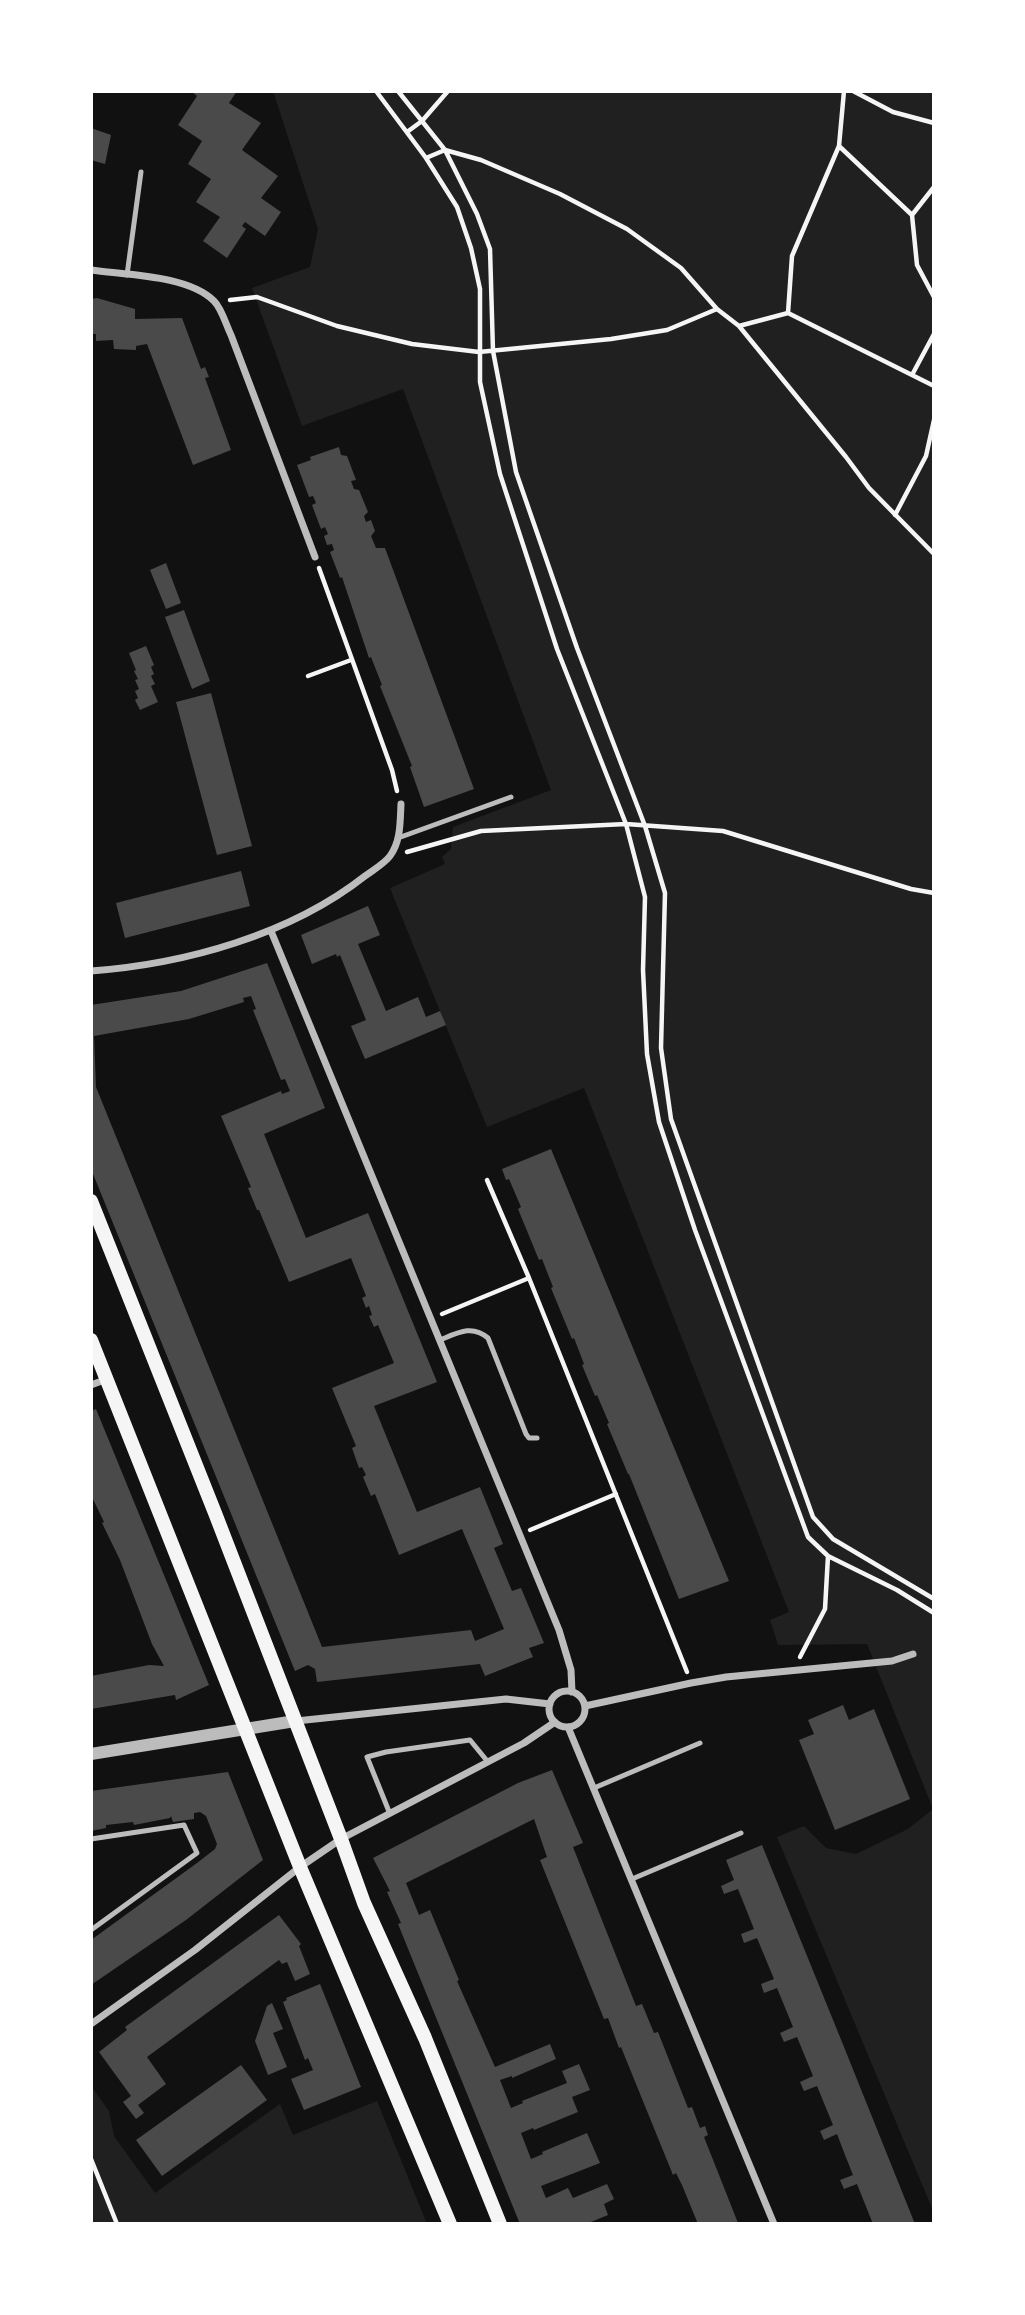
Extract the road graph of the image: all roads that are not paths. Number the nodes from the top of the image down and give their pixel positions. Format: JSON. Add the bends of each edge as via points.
{"nodes":[{"id":1,"x":141,"y":172,"type":"dead end"},
{"id":2,"x":91,"y":270,"type":"edge"},
{"id":3,"x":127,"y":275,"type":"junction"},
{"id":4,"x":315,"y":557,"type":"road end"},
{"id":5,"x":511,"y":797,"type":"dead end"},
{"id":6,"x":401,"y":804,"type":"road end"},
{"id":7,"x":398,"y":838,"type":"junction"},
{"id":8,"x":271,"y":931,"type":"junction"},
{"id":9,"x":91,"y":971,"type":"edge"},
{"id":10,"x":91,"y":1201,"type":"edge"},
{"id":11,"x":91,"y":1340,"type":"edge"},
{"id":12,"x":440,"y":1340,"type":"junction"},
{"id":13,"x":107,"y":1379,"type":"junction"},
{"id":14,"x":91,"y":1385,"type":"edge"},
{"id":15,"x":537,"y":1438,"type":"dead end"},
{"id":16,"x":913,"y":1654,"type":"dead end"},
{"id":17,"x":572,"y":1692,"type":"junction"},
{"id":18,"x":550,"y":1704,"type":"junction"},
{"id":19,"x":585,"y":1706,"type":"junction"},
{"id":20,"x":295,"y":1721,"type":"junction"},
{"id":21,"x":555,"y":1722,"type":"junction"},
{"id":22,"x":568,"y":1727,"type":"junction"},
{"id":23,"x":246,"y":1728,"type":"junction"},
{"id":24,"x":700,"y":1743,"type":"dead end"},
{"id":25,"x":91,"y":1754,"type":"edge"},
{"id":26,"x":488,"y":1762,"type":"junction"},
{"id":27,"x":594,"y":1788,"type":"junction"},
{"id":28,"x":390,"y":1814,"type":"junction"},
{"id":29,"x":741,"y":1833,"type":"dead end"},
{"id":30,"x":91,"y":1839,"type":"edge"},
{"id":31,"x":341,"y":1839,"type":"junction"},
{"id":32,"x":300,"y":1867,"type":"junction"},
{"id":33,"x":632,"y":1880,"type":"junction"},
{"id":34,"x":91,"y":1930,"type":"edge"},
{"id":35,"x":91,"y":2024,"type":"edge"},
{"id":36,"x":450,"y":2224,"type":"edge"},
{"id":37,"x":500,"y":2224,"type":"edge"},
{"id":38,"x":774,"y":2224,"type":"edge"}],
"edges":[{"from":1,"to":3,"type":"lane"},
{"from":2,"to":3,"type":"street"},
{"from":3,"to":4,"type":"street","via":[[178,282],[215,302]]},
{"from":5,"to":7,"type":"lane"},
{"from":6,"to":7,"type":"street"},
{"from":7,"to":8,"type":"street","via":[[389,857],[345,892]]},
{"from":8,"to":9,"type":"street","via":[[209,950]]},
{"from":8,"to":12,"type":"street"},
{"from":10,"to":20,"type":"main road"},
{"from":11,"to":13,"type":"main road"},
{"from":12,"to":15,"type":"lane","via":[[464,1330],[488,1338],[526,1434]]},
{"from":12,"to":17,"type":"street","via":[[559,1630]]},
{"from":13,"to":14,"type":"street"},
{"from":13,"to":23,"type":"main road"},
{"from":16,"to":19,"type":"street","via":[[892,1661],[691,1683]]},
{"from":17,"to":18,"type":"street","via":[[558,1693]]},
{"from":17,"to":19,"type":"street"},
{"from":18,"to":20,"type":"street","via":[[506,1699]]},
{"from":18,"to":21,"type":"street"},
{"from":19,"to":22,"type":"street","via":[[581,1720]]},
{"from":20,"to":23,"type":"street"},
{"from":20,"to":31,"type":"main road"},
{"from":21,"to":22,"type":"street"},
{"from":21,"to":26,"type":"street"},
{"from":22,"to":27,"type":"street"},
{"from":23,"to":25,"type":"street"},
{"from":23,"to":32,"type":"main road"},
{"from":24,"to":27,"type":"lane"},
{"from":26,"to":28,"type":"street"},
{"from":26,"to":28,"type":"lane","via":[[470,1740],[367,1757]]},
{"from":27,"to":33,"type":"street"},
{"from":28,"to":31,"type":"street"},
{"from":29,"to":33,"type":"lane"},
{"from":30,"to":34,"type":"lane","via":[[184,1825],[197,1853]]},
{"from":31,"to":32,"type":"street"},
{"from":31,"to":37,"type":"main road"},
{"from":32,"to":35,"type":"street"},
{"from":32,"to":36,"type":"main road"},
{"from":33,"to":38,"type":"street"}]}
